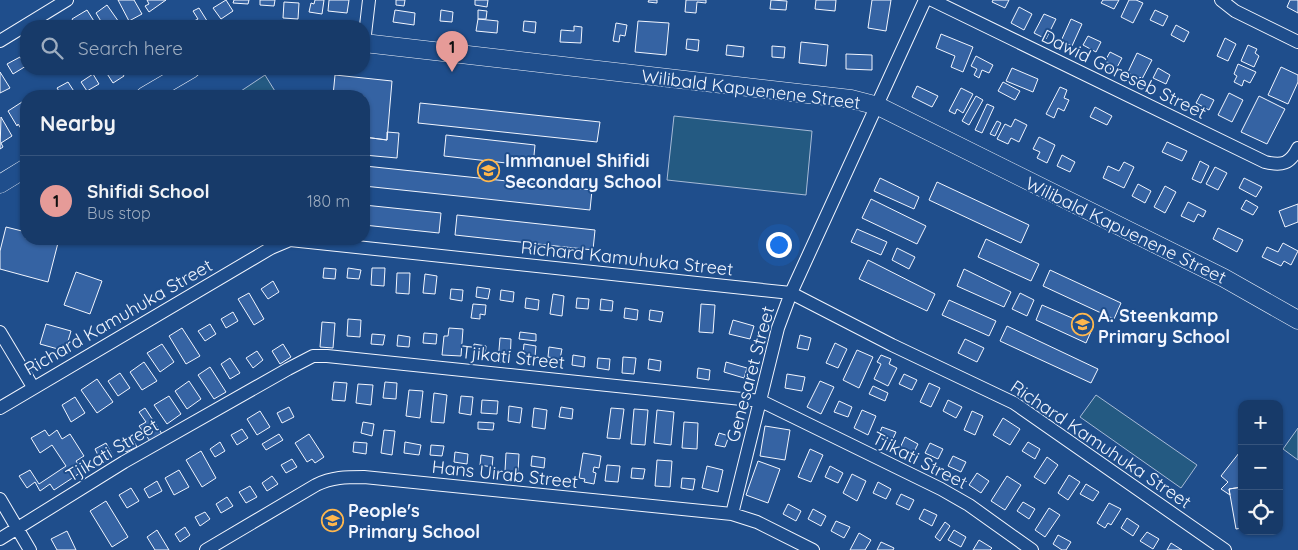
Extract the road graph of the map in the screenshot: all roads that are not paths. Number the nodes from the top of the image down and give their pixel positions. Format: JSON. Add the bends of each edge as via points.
{"nodes":[{"id":1,"x":67,"y":0,"type":"edge"},
{"id":2,"x":369,"y":0,"type":"edge"},
{"id":3,"x":925,"y":0,"type":"edge"},
{"id":4,"x":932,"y":0,"type":"edge"},
{"id":5,"x":1221,"y":0,"type":"edge"},
{"id":6,"x":31,"y":20,"type":"edge"},
{"id":7,"x":367,"y":20,"type":"edge"},
{"id":8,"x":20,"y":26,"type":"edge"},
{"id":9,"x":2,"y":36,"type":"edge"},
{"id":10,"x":1298,"y":42,"type":"edge"},
{"id":11,"x":370,"y":44,"type":"edge"},
{"id":12,"x":181,"y":75,"type":"edge"},
{"id":13,"x":155,"y":90,"type":"edge"},
{"id":14,"x":878,"y":106,"type":"junction"},
{"id":15,"x":1298,"y":148,"type":"edge"},
{"id":16,"x":20,"y":172,"type":"edge"},
{"id":17,"x":0,"y":184,"type":"edge"},
{"id":18,"x":278,"y":245,"type":"edge"},
{"id":19,"x":337,"y":245,"type":"edge"},
{"id":20,"x":790,"y":293,"type":"junction"},
{"id":21,"x":1298,"y":320,"type":"edge"},
{"id":22,"x":0,"y":332,"type":"edge"},
{"id":23,"x":34,"y":387,"type":"junction"},
{"id":24,"x":761,"y":401,"type":"junction"},
{"id":25,"x":0,"y":408,"type":"edge"},
{"id":26,"x":0,"y":499,"type":"edge"},
{"id":27,"x":732,"y":514,"type":"junction"},
{"id":28,"x":18,"y":528,"type":"junction"},
{"id":29,"x":0,"y":539,"type":"edge"},
{"id":30,"x":30,"y":550,"type":"edge"},
{"id":31,"x":206,"y":550,"type":"edge"},
{"id":32,"x":813,"y":550,"type":"edge"},
{"id":33,"x":1032,"y":550,"type":"edge"},
{"id":34,"x":1225,"y":550,"type":"edge"}],
"edges":[{"from":1,"to":6,"type":"street"},
{"from":2,"to":7,"type":"street"},
{"from":3,"to":14,"type":"street","name":"Genesaret Street"},
{"from":4,"to":15,"type":"street","name":"Dawid Goreseb Street","via":[[1265,162],[1283,164]]},
{"from":5,"to":10,"type":"street","via":[[1235,11]]},
{"from":8,"to":9,"type":"street"},
{"from":11,"to":14,"type":"street","name":"Wilibald Kapuenene Street","via":[[851,99]]},
{"from":12,"to":13,"type":"street"},
{"from":14,"to":20,"type":"street","name":"Genesaret Street"},
{"from":14,"to":21,"type":"street","name":"Wilibald Kapuenene Street","via":[[1224,278]]},
{"from":16,"to":17,"type":"street"},
{"from":18,"to":23,"type":"street","name":"Richard Kamuhuka Street"},
{"from":19,"to":20,"type":"street","name":"Richard Kamuhuka Street"},
{"from":20,"to":24,"type":"street","name":"Genesaret Street","via":[[778,328]]},
{"from":20,"to":34,"type":"street","name":"Richard Kamuhuka Street","via":[[1014,403]]},
{"from":22,"to":23,"type":"street"},
{"from":23,"to":25,"type":"street","name":"Richard Kamuhuka Street"},
{"from":24,"to":27,"type":"street","name":"Genesaret Street"},
{"from":24,"to":28,"type":"street","name":"Tjikati Street","via":[[342,356],[313,356],[124,462]]},
{"from":24,"to":33,"type":"street","name":"Tjikati Street","via":[[941,488]]},
{"from":26,"to":28,"type":"street"},
{"from":27,"to":31,"type":"street","name":"Hans Uirab Street","via":[[342,477],[316,485]]},
{"from":27,"to":32,"type":"street","name":"Hans Uirab Street","via":[[757,522]]},
{"from":28,"to":29,"type":"street","name":"Tjikati Street"},
{"from":28,"to":30,"type":"street"}]}
